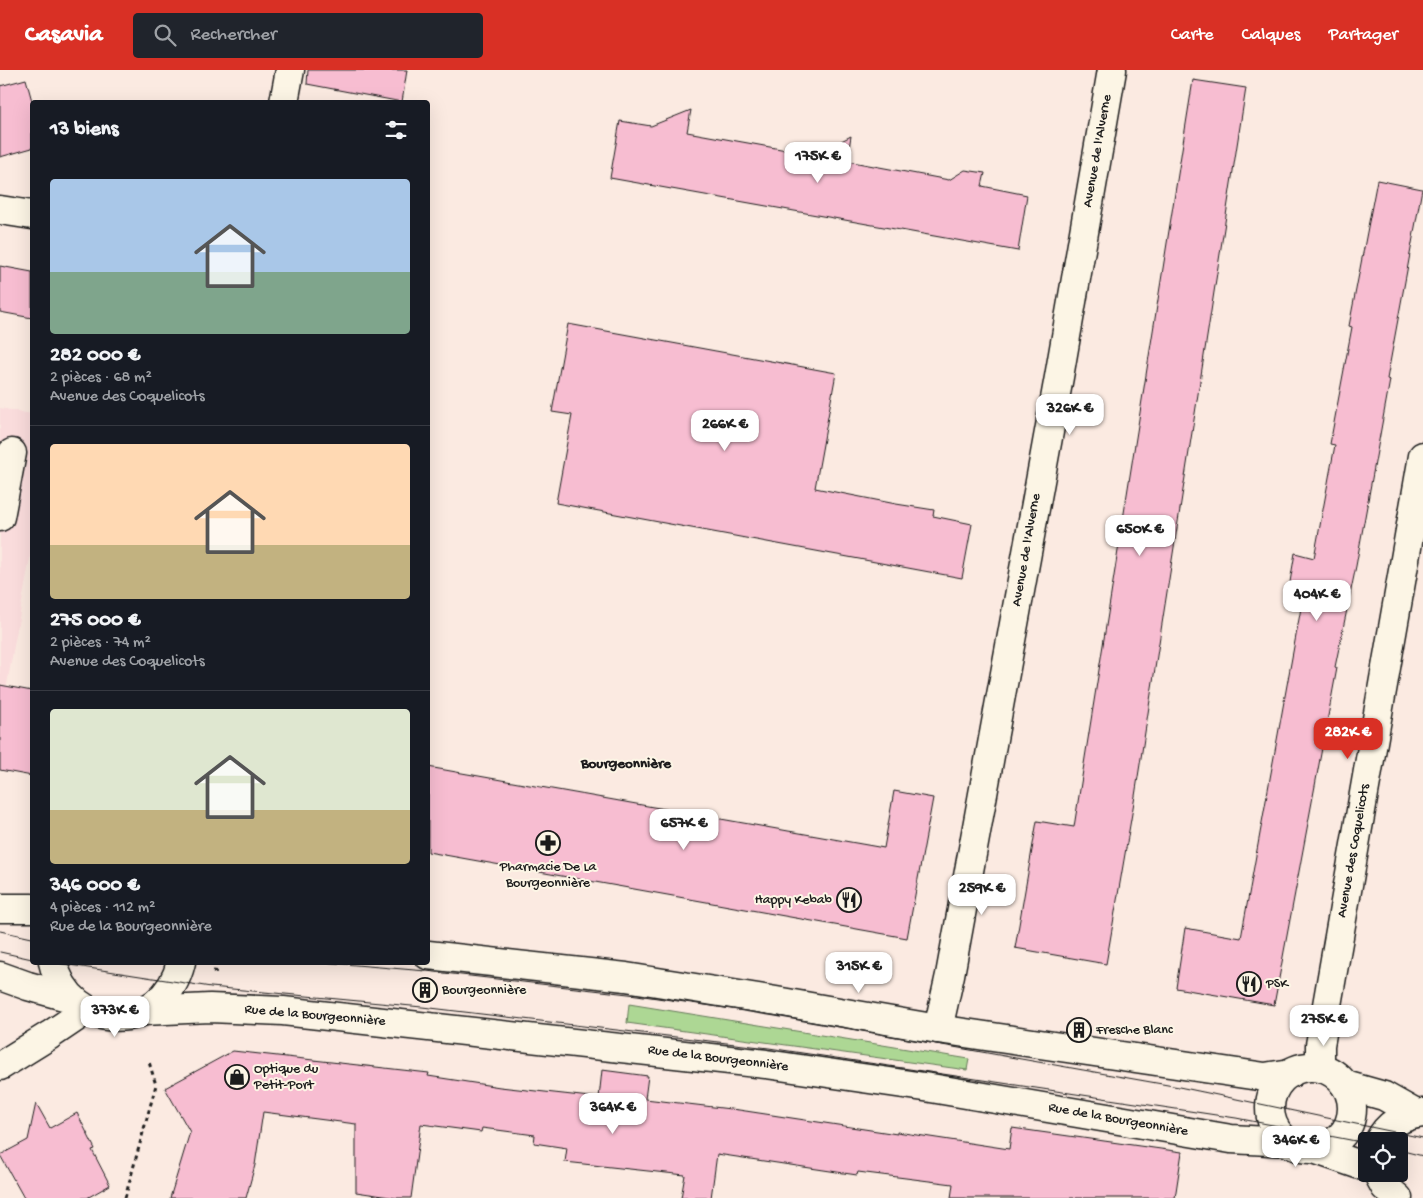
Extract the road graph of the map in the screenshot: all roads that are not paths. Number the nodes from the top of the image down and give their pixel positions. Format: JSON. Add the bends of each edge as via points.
{"nodes":[{"id":1,"x":290,"y":70,"type":"edge"},
{"id":2,"x":1112,"y":70,"type":"edge"},
{"id":3,"x":284,"y":100,"type":"edge"},
{"id":4,"x":0,"y":210,"type":"edge"},
{"id":5,"x":30,"y":215,"type":"edge"},
{"id":6,"x":12,"y":453,"type":"dead end"},
{"id":7,"x":1423,"y":456,"type":"edge"},
{"id":8,"x":0,"y":517,"type":"edge"},
{"id":9,"x":0,"y":908,"type":"edge"},
{"id":10,"x":30,"y":908,"type":"edge"},
{"id":11,"x":430,"y":956,"type":"edge"},
{"id":12,"x":54,"y":965,"type":"edge"},
{"id":13,"x":180,"y":965,"type":"edge"},
{"id":14,"x":0,"y":976,"type":"edge"},
{"id":15,"x":79,"y":1004,"type":"junction"},
{"id":16,"x":143,"y":1011,"type":"junction"},
{"id":17,"x":938,"y":1029,"type":"junction"},
{"id":18,"x":0,"y":1066,"type":"edge"},
{"id":19,"x":1320,"y":1068,"type":"junction"},
{"id":20,"x":1291,"y":1073,"type":"junction"},
{"id":21,"x":1344,"y":1085,"type":"junction"},
{"id":22,"x":1420,"y":1114,"type":"edge"},
{"id":23,"x":1385,"y":1132,"type":"edge"},
{"id":24,"x":1301,"y":1145,"type":"junction"},
{"id":25,"x":1358,"y":1164,"type":"edge"},
{"id":26,"x":1382,"y":1182,"type":"edge"},
{"id":27,"x":1398,"y":1198,"type":"edge"}],
"edges":[{"from":1,"to":3,"type":"street"},
{"from":2,"to":17,"type":"street","name":"Avenue de l'Alverne"},
{"from":4,"to":5,"type":"street"},
{"from":6,"to":8,"type":"street"},
{"from":7,"to":19,"type":"street","name":"Avenue des Coquelicots","via":[[1320,1045]]},
{"from":9,"to":10,"type":"street"},
{"from":11,"to":17,"type":"street","via":[[626,977]]},
{"from":12,"to":15,"type":"street","via":[[64,990]]},
{"from":13,"to":16,"type":"street","via":[[166,994]]},
{"from":14,"to":15,"type":"street"},
{"from":15,"to":16,"type":"street","via":[[94,1013],[115,1017]]},
{"from":15,"to":18,"type":"street","via":[[50,1035]]},
{"from":16,"to":24,"type":"street","name":"Rue de la Bourgeonnière","via":[[210,1008],[284,1011],[766,1064],[931,1088],[1231,1139]]},
{"from":17,"to":20,"type":"street","via":[[1265,1077]]},
{"from":19,"to":20,"type":"street","via":[[1303,1068]]},
{"from":19,"to":21,"type":"street","via":[[1334,1074]]},
{"from":20,"to":24,"type":"street","via":[[1273,1092],[1271,1116],[1280,1135]]},
{"from":21,"to":22,"type":"street","via":[[1384,1096]]},
{"from":21,"to":24,"type":"street","via":[[1352,1103],[1345,1131],[1325,1146]]},
{"from":22,"to":23,"type":"street","via":[[1394,1122]]},
{"from":24,"to":25,"type":"street","name":"Rue de la Bourgeonnière"},
{"from":26,"to":27,"type":"street"}]}
